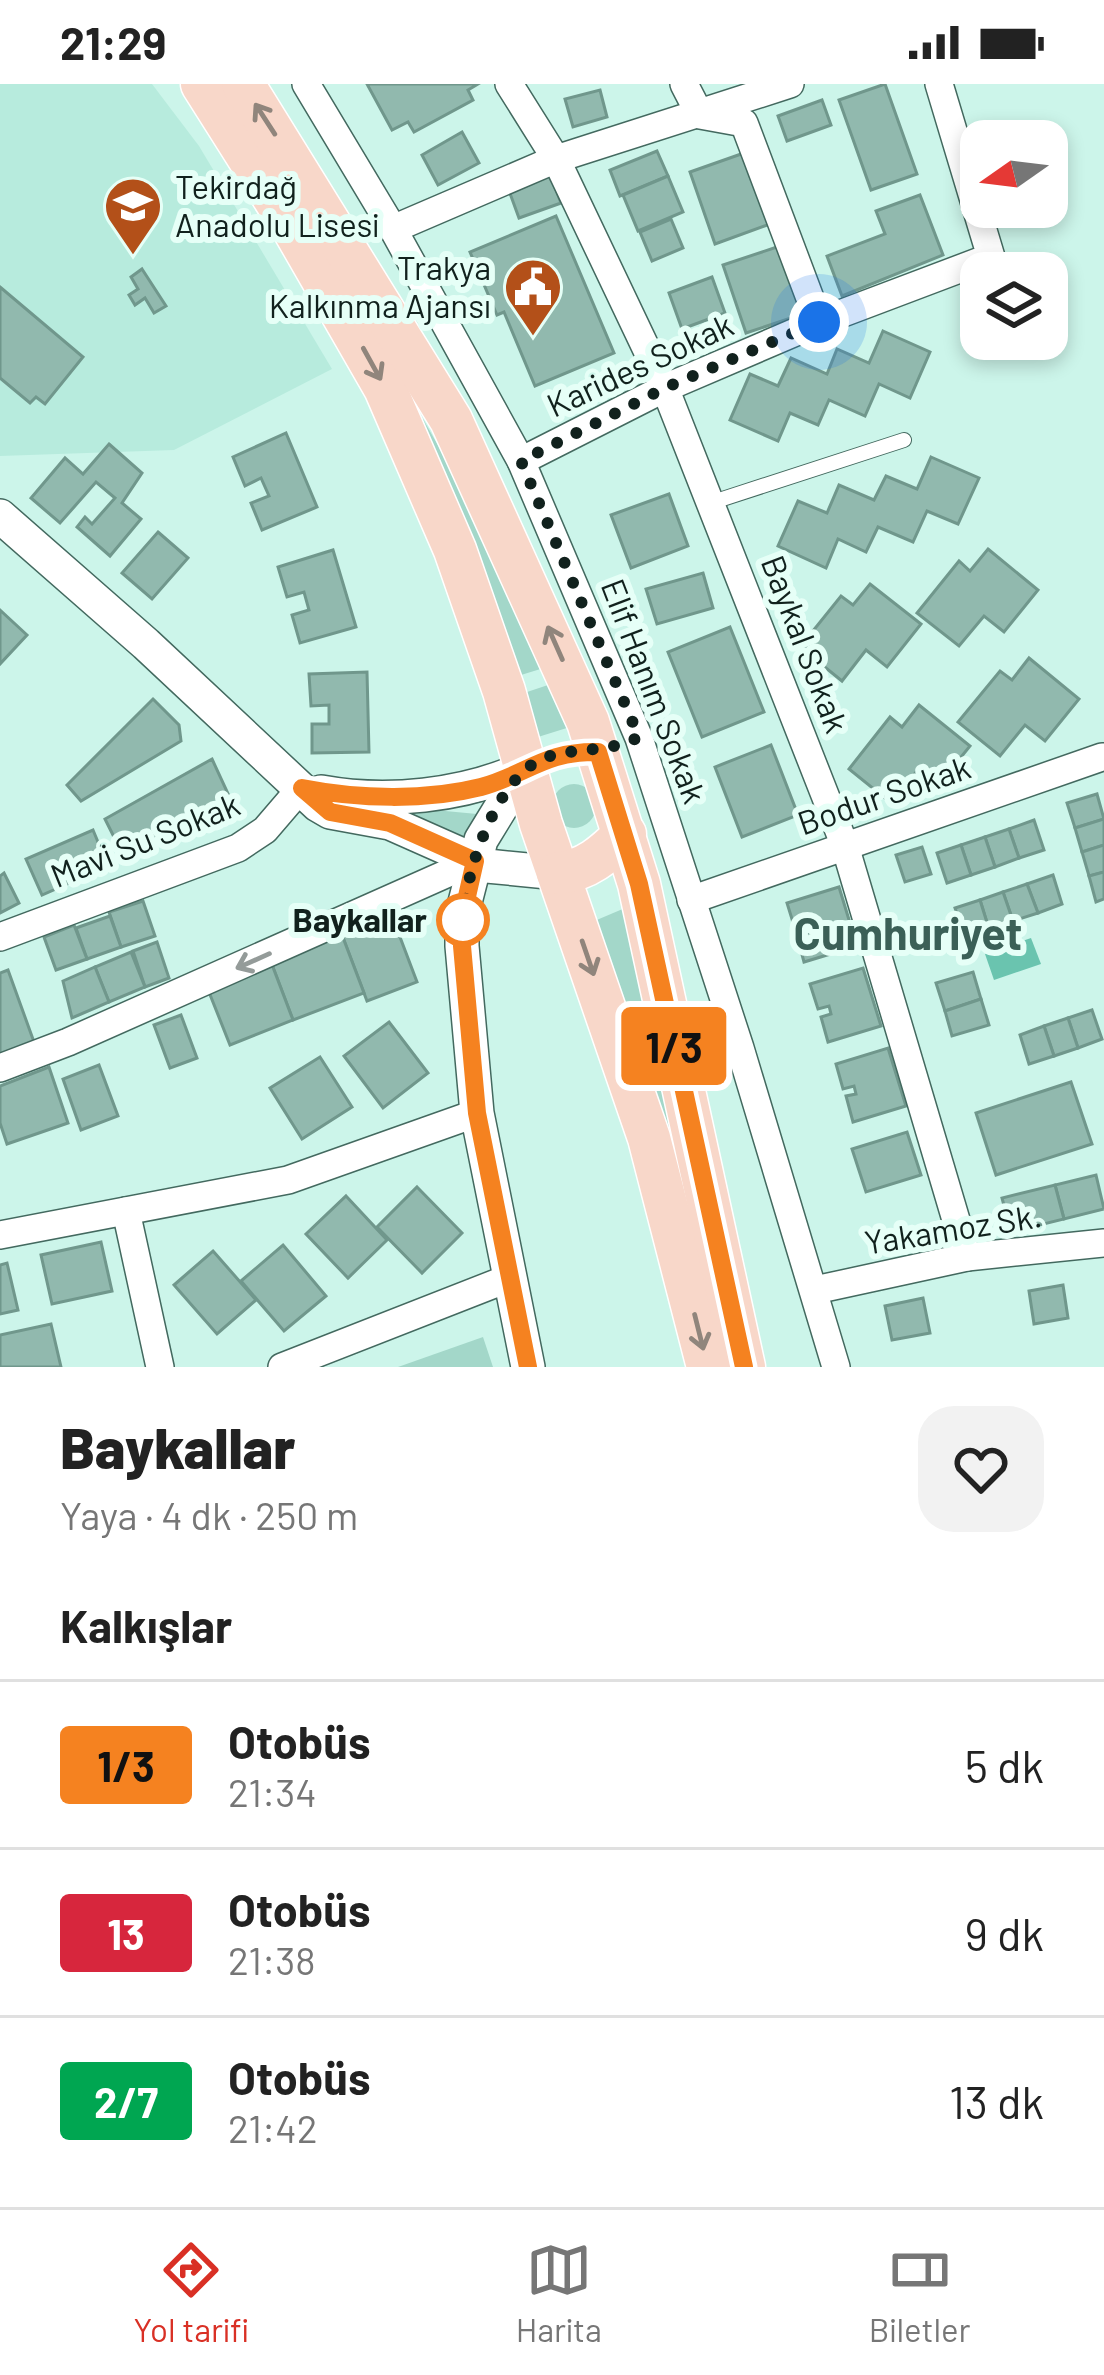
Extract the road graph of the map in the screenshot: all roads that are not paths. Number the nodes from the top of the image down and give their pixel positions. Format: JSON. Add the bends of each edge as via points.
{"nodes":[{"id":1,"x":202,"y":84,"type":"edge"},
{"id":2,"x":243,"y":84,"type":"edge"},
{"id":3,"x":306,"y":84,"type":"edge"},
{"id":4,"x":509,"y":84,"type":"edge"},
{"id":5,"x":684,"y":84,"type":"edge"},
{"id":6,"x":790,"y":84,"type":"edge"},
{"id":7,"x":939,"y":84,"type":"edge"},
{"id":8,"x":700,"y":116,"type":"junction"},
{"id":9,"x":556,"y":159,"type":"junction"},
{"id":10,"x":393,"y":229,"type":"junction"},
{"id":11,"x":819,"y":322,"type":"junction"},
{"id":12,"x":665,"y":388,"type":"junction"},
{"id":13,"x":904,"y":440,"type":"dead end"},
{"id":14,"x":521,"y":461,"type":"junction"},
{"id":15,"x":710,"y":503,"type":"junction"},
{"id":16,"x":0,"y":516,"type":"edge"},
{"id":17,"x":639,"y":737,"type":"junction"},
{"id":18,"x":598,"y":752,"type":"junction"},
{"id":19,"x":1102,"y":757,"type":"edge"},
{"id":20,"x":525,"y":768,"type":"junction"},
{"id":21,"x":302,"y":788,"type":"junction"},
{"id":22,"x":664,"y":817,"type":"junction"},
{"id":23,"x":625,"y":834,"type":"junction"},
{"id":24,"x":845,"y":846,"type":"junction"},
{"id":25,"x":475,"y":861,"type":"junction"},
{"id":26,"x":557,"y":873,"type":"junction"},
{"id":27,"x":691,"y":900,"type":"junction"},
{"id":28,"x":0,"y":937,"type":"edge"},
{"id":29,"x":0,"y":1068,"type":"edge"},
{"id":30,"x":477,"y":1113,"type":"junction"},
{"id":31,"x":126,"y":1211,"type":"junction"},
{"id":32,"x":0,"y":1235,"type":"edge"},
{"id":33,"x":1104,"y":1243,"type":"edge"},
{"id":34,"x":967,"y":1257,"type":"junction"},
{"id":35,"x":512,"y":1277,"type":"junction"},
{"id":36,"x":815,"y":1290,"type":"junction"},
{"id":37,"x":160,"y":1367,"type":"edge"},
{"id":38,"x":282,"y":1367,"type":"edge"},
{"id":39,"x":528,"y":1367,"type":"edge"},
{"id":40,"x":708,"y":1367,"type":"edge"},
{"id":41,"x":744,"y":1367,"type":"edge"},
{"id":42,"x":836,"y":1367,"type":"edge"}],
"edges":[{"from":1,"to":20,"type":"main road","one_way":true,"via":[[385,388],[480,616]]},
{"from":18,"to":2,"type":"main road","one_way":true,"via":[[451,420]]},
{"from":3,"to":10,"type":"street","name":"Elif Hanım Sokak"},
{"from":4,"to":9,"type":"street","name":"Baykal Sokak"},
{"from":5,"to":8,"type":"street"},
{"from":6,"to":8,"type":"street"},
{"from":7,"to":11,"type":"street","name":"Karides Sokak","via":[[992,257]]},
{"from":8,"to":9,"type":"street"},
{"from":8,"to":11,"type":"street","via":[[744,124]]},
{"from":9,"to":10,"type":"street"},
{"from":9,"to":12,"type":"street","name":"Baykal Sokak"},
{"from":10,"to":14,"type":"street","name":"Elif Hanım Sokak"},
{"from":11,"to":12,"type":"street","name":"Karides Sokak"},
{"from":12,"to":14,"type":"street","name":"Karides Sokak"},
{"from":12,"to":15,"type":"street","name":"Baykal Sokak"},
{"from":13,"to":15,"type":"lane"},
{"from":14,"to":17,"type":"street","name":"Elif Hanım Sokak"},
{"from":15,"to":24,"type":"street","name":"Baykal Sokak"},
{"from":16,"to":21,"type":"street"},
{"from":17,"to":18,"type":"street"},
{"from":17,"to":22,"type":"street","name":"Elif Hanım Sokak"},
{"from":18,"to":20,"type":"main road","via":[[563,753]]},
{"from":18,"to":23,"type":"main road"},
{"from":19,"to":24,"type":"street","name":"Bodur Sokak"},
{"from":20,"to":21,"type":"street","via":[[442,794]]},
{"from":20,"to":25,"type":"street"},
{"from":20,"to":26,"type":"main road"},
{"from":21,"to":25,"type":"street","via":[[330,812],[390,823]]},
{"from":21,"to":28,"type":"street","name":"Mavi Su Sokak","via":[[238,848]]},
{"from":22,"to":23,"type":"street"},
{"from":22,"to":27,"type":"street","name":"Elif Hanım Sokak"},
{"from":23,"to":26,"type":"main road","via":[[599,858]]},
{"from":23,"to":41,"type":"main road"},
{"from":24,"to":27,"type":"street","name":"Bodur Sokak"},
{"from":24,"to":34,"type":"street","name":"Baykal Sokak"},
{"from":25,"to":26,"type":"street"},
{"from":25,"to":29,"type":"street","one_way":true},
{"from":25,"to":30,"type":"street","via":[[462,946]]},
{"from":26,"to":40,"type":"main road","one_way":true,"via":[[650,1138]]},
{"from":27,"to":36,"type":"street","name":"Elif Hanım Sokak"},
{"from":30,"to":31,"type":"street","via":[[288,1180]]},
{"from":30,"to":35,"type":"street"},
{"from":31,"to":32,"type":"street"},
{"from":31,"to":37,"type":"street"},
{"from":33,"to":34,"type":"street","name":"Yakamoz Sk."},
{"from":34,"to":36,"type":"street","name":"Yakamoz Sk."},
{"from":35,"to":38,"type":"street"},
{"from":35,"to":39,"type":"street"},
{"from":36,"to":42,"type":"street","name":"Elif Hanım Sokak"}]}
